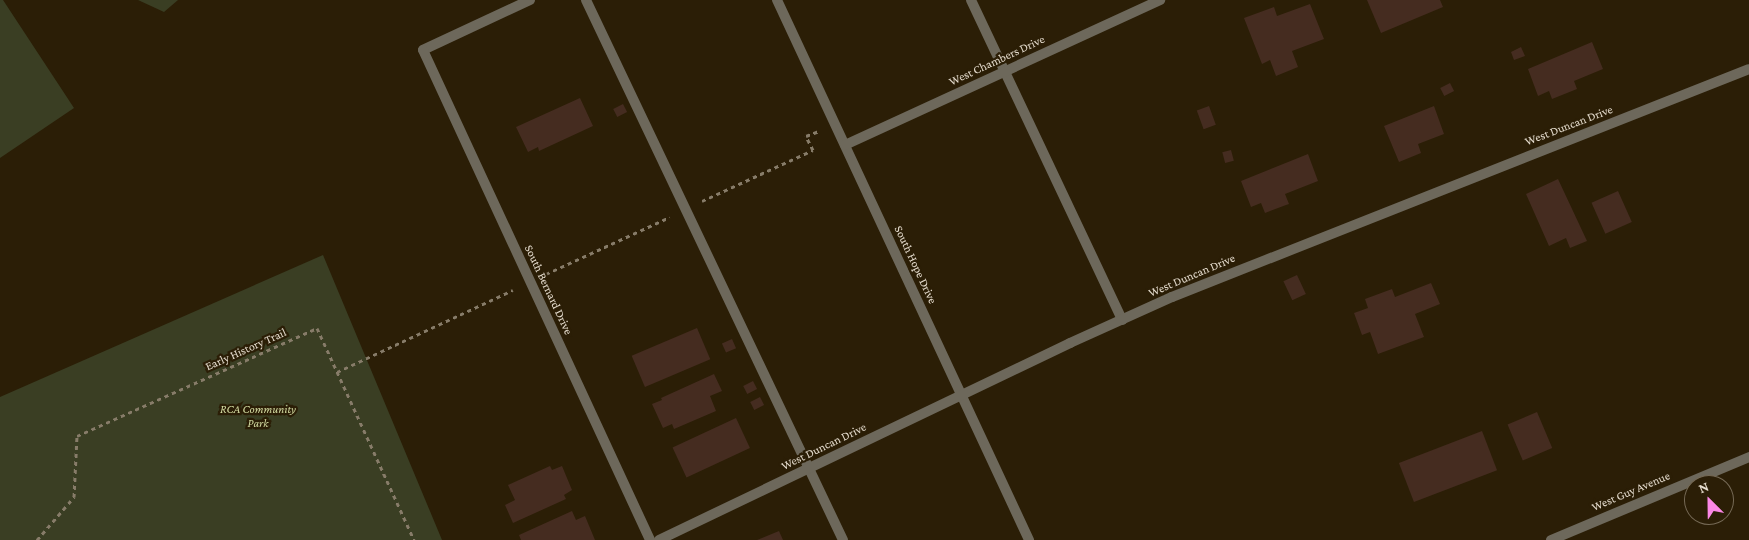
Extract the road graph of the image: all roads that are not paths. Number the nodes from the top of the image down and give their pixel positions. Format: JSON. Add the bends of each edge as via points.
{"nodes":[{"id":1,"x":530,"y":0,"type":"edge"},
{"id":2,"x":586,"y":0,"type":"edge"},
{"id":3,"x":777,"y":0,"type":"edge"},
{"id":4,"x":971,"y":0,"type":"edge"},
{"id":5,"x":1160,"y":0,"type":"edge"},
{"id":6,"x":1749,"y":69,"type":"edge"},
{"id":7,"x":1004,"y":71,"type":"junction"},
{"id":8,"x":845,"y":145,"type":"junction"},
{"id":9,"x":1122,"y":320,"type":"junction"},
{"id":10,"x":962,"y":396,"type":"junction"},
{"id":11,"x":1749,"y":458,"type":"edge"},
{"id":12,"x":810,"y":468,"type":"junction"},
{"id":13,"x":650,"y":540,"type":"edge"},
{"id":14,"x":659,"y":540,"type":"edge"},
{"id":15,"x":843,"y":540,"type":"edge"},
{"id":16,"x":1029,"y":540,"type":"edge"},
{"id":17,"x":1551,"y":540,"type":"edge"}],
"edges":[{"from":1,"to":13,"type":"street","name":"South Bernard Drive","via":[[423,50]]},
{"from":2,"to":12,"type":"street"},
{"from":3,"to":8,"type":"street","name":"South Hope Drive"},
{"from":4,"to":7,"type":"street"},
{"from":5,"to":7,"type":"street","name":"West Chambers Drive"},
{"from":6,"to":9,"type":"street","name":"West Duncan Drive","via":[[1272,256]]},
{"from":7,"to":8,"type":"street","name":"West Chambers Drive"},
{"from":7,"to":9,"type":"street"},
{"from":8,"to":10,"type":"street","name":"South Hope Drive"},
{"from":9,"to":10,"type":"street","name":"West Duncan Drive"},
{"from":10,"to":12,"type":"street","name":"West Duncan Drive"},
{"from":10,"to":16,"type":"street","name":"South Hope Drive"},
{"from":11,"to":17,"type":"street","name":"West Guy Avenue"},
{"from":12,"to":14,"type":"street","name":"West Duncan Drive"},
{"from":12,"to":15,"type":"street"}]}
